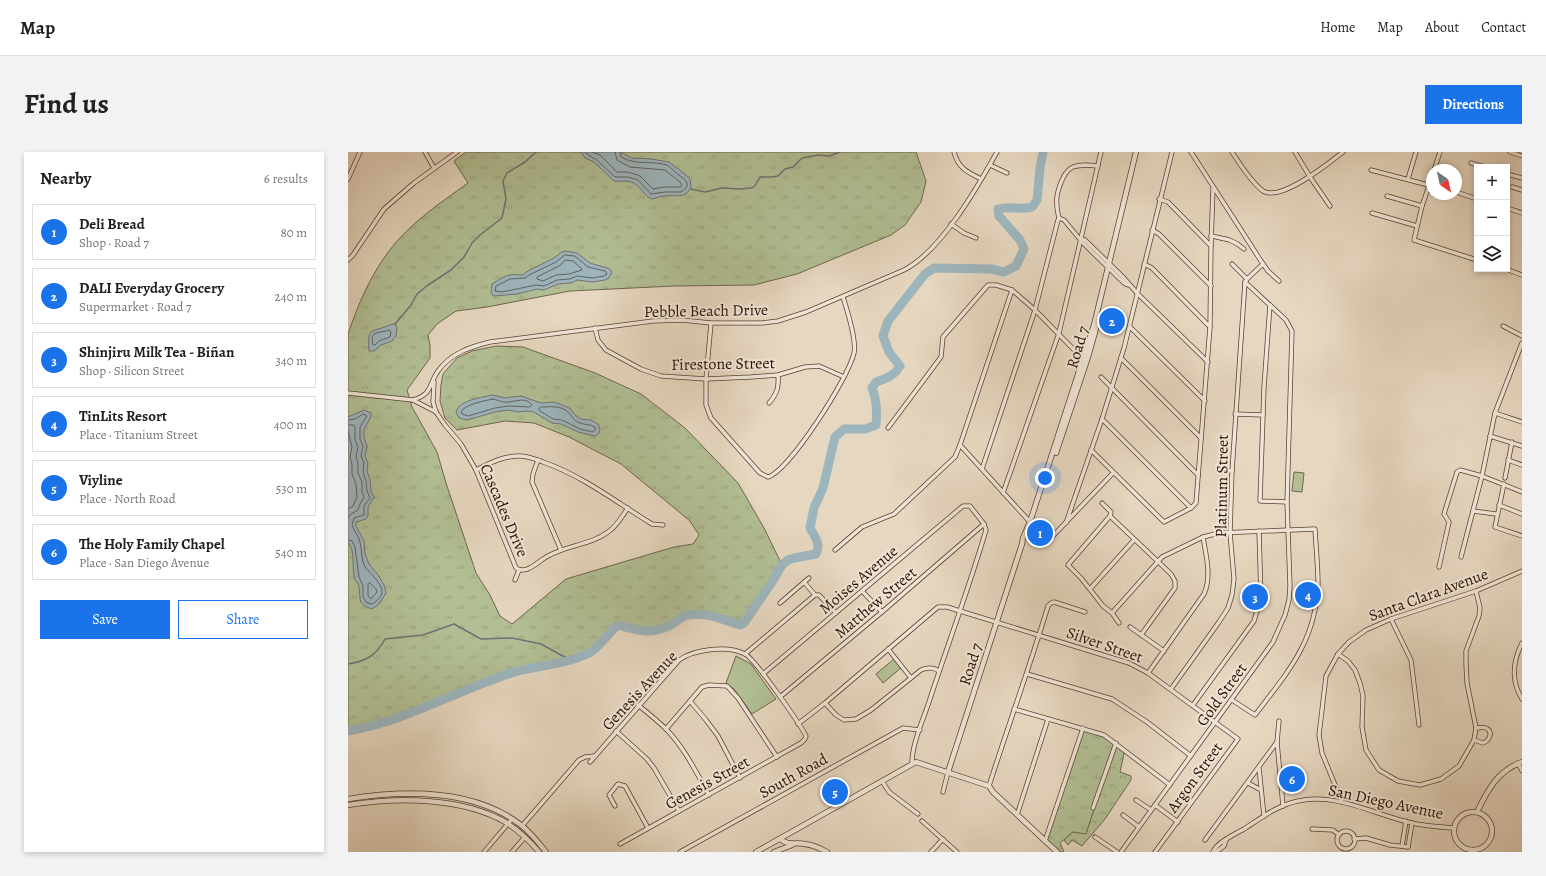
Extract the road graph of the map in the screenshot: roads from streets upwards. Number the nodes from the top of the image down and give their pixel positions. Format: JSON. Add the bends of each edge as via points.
{"nodes":[{"id":1,"x":360,"y":152,"type":"edge"},
{"id":2,"x":425,"y":152,"type":"edge"},
{"id":3,"x":457,"y":152,"type":"edge"},
{"id":4,"x":954,"y":152,"type":"edge"},
{"id":5,"x":997,"y":152,"type":"edge"},
{"id":6,"x":1101,"y":152,"type":"edge"},
{"id":7,"x":1136,"y":152,"type":"edge"},
{"id":8,"x":1139,"y":152,"type":"edge"},
{"id":9,"x":1172,"y":152,"type":"edge"},
{"id":10,"x":1191,"y":152,"type":"edge"},
{"id":11,"x":1232,"y":152,"type":"edge"},
{"id":12,"x":1295,"y":152,"type":"edge"},
{"id":13,"x":1343,"y":152,"type":"edge"},
{"id":14,"x":1416,"y":152,"type":"edge"},
{"id":15,"x":1440,"y":152,"type":"edge"},
{"id":16,"x":1510,"y":152,"type":"edge"},
{"id":17,"x":1522,"y":156,"type":"edge"},
{"id":18,"x":1471,"y":163,"type":"dead end"},
{"id":19,"x":1436,"y":164,"type":"edge"},
{"id":20,"x":1474,"y":164,"type":"edge"},
{"id":21,"x":990,"y":165,"type":"junction"},
{"id":22,"x":1098,"y":166,"type":"junction"},
{"id":23,"x":434,"y":168,"type":"junction"},
{"id":24,"x":1371,"y":170,"type":"dead end"},
{"id":25,"x":1007,"y":173,"type":"dead end"},
{"id":26,"x":1510,"y":175,"type":"edge"},
{"id":27,"x":1310,"y":177,"type":"junction"},
{"id":28,"x":1522,"y":178,"type":"edge"},
{"id":29,"x":348,"y":179,"type":"edge"},
{"id":30,"x":981,"y":179,"type":"junction"},
{"id":31,"x":1408,"y":179,"type":"junction"},
{"id":32,"x":1426,"y":184,"type":"edge"},
{"id":33,"x":1512,"y":187,"type":"dead end"},
{"id":34,"x":1213,"y":188,"type":"junction"},
{"id":35,"x":1522,"y":190,"type":"edge"},
{"id":36,"x":1462,"y":194,"type":"edge"},
{"id":37,"x":1387,"y":196,"type":"dead end"},
{"id":38,"x":1426,"y":197,"type":"edge"},
{"id":39,"x":1474,"y":198,"type":"edge"},
{"id":40,"x":1159,"y":199,"type":"junction"},
{"id":41,"x":1330,"y":206,"type":"dead end"},
{"id":42,"x":1422,"y":206,"type":"junction"},
{"id":43,"x":1510,"y":209,"type":"edge"},
{"id":44,"x":1372,"y":213,"type":"dead end"},
{"id":45,"x":1522,"y":213,"type":"edge"},
{"id":46,"x":1059,"y":218,"type":"junction"},
{"id":47,"x":951,"y":224,"type":"junction"},
{"id":48,"x":1417,"y":226,"type":"junction"},
{"id":49,"x":1152,"y":230,"type":"junction"},
{"id":50,"x":1211,"y":236,"type":"junction"},
{"id":51,"x":976,"y":238,"type":"dead end"},
{"id":52,"x":1081,"y":240,"type":"junction"},
{"id":53,"x":1211,"y":246,"type":"junction"},
{"id":54,"x":1244,"y":249,"type":"dead end"},
{"id":55,"x":1474,"y":259,"type":"edge"},
{"id":56,"x":348,"y":260,"type":"edge"},
{"id":57,"x":1144,"y":264,"type":"junction"},
{"id":58,"x":1232,"y":264,"type":"dead end"},
{"id":59,"x":1263,"y":264,"type":"junction"},
{"id":60,"x":1110,"y":266,"type":"junction"},
{"id":61,"x":1510,"y":270,"type":"edge"},
{"id":62,"x":1522,"y":275,"type":"edge"},
{"id":63,"x":1246,"y":280,"type":"junction"},
{"id":64,"x":1279,"y":281,"type":"dead end"},
{"id":65,"x":1211,"y":286,"type":"junction"},
{"id":66,"x":1012,"y":290,"type":"junction"},
{"id":67,"x":1136,"y":293,"type":"junction"},
{"id":68,"x":843,"y":296,"type":"junction"},
{"id":69,"x":1270,"y":305,"type":"junction"},
{"id":70,"x":1035,"y":310,"type":"junction"},
{"id":71,"x":711,"y":323,"type":"junction"},
{"id":72,"x":1503,"y":326,"type":"dead end"},
{"id":73,"x":1130,"y":327,"type":"junction"},
{"id":74,"x":1210,"y":327,"type":"junction"},
{"id":75,"x":595,"y":328,"type":"junction"},
{"id":76,"x":1058,"y":333,"type":"junction"},
{"id":77,"x":1522,"y":336,"type":"edge"},
{"id":78,"x":1522,"y":343,"type":"edge"},
{"id":79,"x":1121,"y":358,"type":"junction"},
{"id":80,"x":1085,"y":360,"type":"junction"},
{"id":81,"x":1208,"y":362,"type":"junction"},
{"id":82,"x":778,"y":375,"type":"junction"},
{"id":83,"x":844,"y":377,"type":"junction"},
{"id":84,"x":1102,"y":377,"type":"dead end"},
{"id":85,"x":434,"y":379,"type":"junction"},
{"id":86,"x":706,"y":379,"type":"junction"},
{"id":87,"x":1112,"y":387,"type":"junction"},
{"id":88,"x":348,"y":393,"type":"edge"},
{"id":89,"x":413,"y":400,"type":"junction"},
{"id":90,"x":1205,"y":401,"type":"junction"},
{"id":91,"x":769,"y":403,"type":"dead end"},
{"id":92,"x":436,"y":412,"type":"junction"},
{"id":93,"x":1495,"y":413,"type":"junction"},
{"id":94,"x":1235,"y":414,"type":"junction"},
{"id":95,"x":1263,"y":415,"type":"junction"},
{"id":96,"x":1102,"y":419,"type":"junction"},
{"id":97,"x":1522,"y":422,"type":"edge"},
{"id":98,"x":888,"y":428,"type":"dead end"},
{"id":99,"x":1490,"y":436,"type":"junction"},
{"id":100,"x":1201,"y":438,"type":"junction"},
{"id":101,"x":1512,"y":442,"type":"junction"},
{"id":102,"x":960,"y":445,"type":"junction"},
{"id":103,"x":1522,"y":446,"type":"edge"},
{"id":104,"x":1091,"y":450,"type":"junction"},
{"id":105,"x":538,"y":460,"type":"junction"},
{"id":106,"x":1508,"y":460,"type":"junction"},
{"id":107,"x":1522,"y":465,"type":"edge"},
{"id":108,"x":982,"y":469,"type":"junction"},
{"id":109,"x":476,"y":470,"type":"junction"},
{"id":110,"x":1220,"y":470,"type":"dead end"},
{"id":111,"x":1232,"y":471,"type":"junction"},
{"id":112,"x":1113,"y":473,"type":"junction"},
{"id":113,"x":1198,"y":475,"type":"junction"},
{"id":114,"x":1482,"y":476,"type":"junction"},
{"id":115,"x":1505,"y":478,"type":"dead end"},
{"id":116,"x":1504,"y":484,"type":"junction"},
{"id":117,"x":1522,"y":492,"type":"edge"},
{"id":118,"x":1003,"y":493,"type":"junction"},
{"id":119,"x":1286,"y":502,"type":"junction"},
{"id":120,"x":1102,"y":503,"type":"dead end"},
{"id":121,"x":1499,"y":505,"type":"junction"},
{"id":122,"x":628,"y":508,"type":"junction"},
{"id":123,"x":1190,"y":508,"type":"junction"},
{"id":124,"x":1473,"y":511,"type":"junction"},
{"id":125,"x":1496,"y":514,"type":"junction"},
{"id":126,"x":1522,"y":514,"type":"edge"},
{"id":127,"x":1110,"y":516,"type":"junction"},
{"id":128,"x":1031,"y":523,"type":"junction"},
{"id":129,"x":1066,"y":523,"type":"junction"},
{"id":130,"x":984,"y":524,"type":"junction"},
{"id":131,"x":663,"y":525,"type":"dead end"},
{"id":132,"x":1288,"y":530,"type":"junction"},
{"id":133,"x":1259,"y":531,"type":"junction"},
{"id":134,"x":1230,"y":533,"type":"junction"},
{"id":135,"x":1522,"y":536,"type":"edge"},
{"id":136,"x":1203,"y":537,"type":"junction"},
{"id":137,"x":1134,"y":540,"type":"junction"},
{"id":138,"x":561,"y":550,"type":"junction"},
{"id":139,"x":835,"y":550,"type":"dead end"},
{"id":140,"x":1461,"y":557,"type":"dead end"},
{"id":141,"x":1156,"y":562,"type":"junction"},
{"id":142,"x":1439,"y":567,"type":"dead end"},
{"id":143,"x":519,"y":570,"type":"junction"},
{"id":144,"x":1522,"y":572,"type":"edge"},
{"id":145,"x":809,"y":578,"type":"dead end"},
{"id":146,"x":515,"y":580,"type":"dead end"},
{"id":147,"x":804,"y":582,"type":"junction"},
{"id":148,"x":1090,"y":589,"type":"junction"},
{"id":149,"x":1476,"y":591,"type":"junction"},
{"id":150,"x":862,"y":592,"type":"junction"},
{"id":151,"x":815,"y":595,"type":"junction"},
{"id":152,"x":780,"y":603,"type":"dead end"},
{"id":153,"x":882,"y":612,"type":"junction"},
{"id":154,"x":960,"y":612,"type":"junction"},
{"id":155,"x":1085,"y":612,"type":"dead end"},
{"id":156,"x":836,"y":613,"type":"junction"},
{"id":157,"x":1112,"y":613,"type":"junction"},
{"id":158,"x":1391,"y":619,"type":"junction"},
{"id":159,"x":997,"y":623,"type":"junction"},
{"id":160,"x":1119,"y":623,"type":"dead end"},
{"id":161,"x":1130,"y":627,"type":"dead end"},
{"id":162,"x":1040,"y":635,"type":"junction"},
{"id":163,"x":1141,"y":635,"type":"junction"},
{"id":164,"x":1522,"y":643,"type":"edge"},
{"id":165,"x":888,"y":649,"type":"junction"},
{"id":166,"x":1164,"y":651,"type":"junction"},
{"id":167,"x":745,"y":654,"type":"junction"},
{"id":168,"x":1338,"y":654,"type":"junction"},
{"id":169,"x":939,"y":671,"type":"junction"},
{"id":170,"x":1148,"y":672,"type":"junction"},
{"id":171,"x":763,"y":674,"type":"junction"},
{"id":172,"x":1027,"y":674,"type":"junction"},
{"id":173,"x":911,"y":678,"type":"junction"},
{"id":174,"x":1171,"y":689,"type":"junction"},
{"id":175,"x":780,"y":698,"type":"junction"},
{"id":176,"x":1522,"y":699,"type":"edge"},
{"id":177,"x":1232,"y":700,"type":"junction"},
{"id":178,"x":690,"y":702,"type":"junction"},
{"id":179,"x":825,"y":703,"type":"junction"},
{"id":180,"x":638,"y":705,"type":"junction"},
{"id":181,"x":1193,"y":705,"type":"junction"},
{"id":182,"x":1014,"y":709,"type":"junction"},
{"id":183,"x":1048,"y":719,"type":"junction"},
{"id":184,"x":1279,"y":721,"type":"dead end"},
{"id":185,"x":1216,"y":722,"type":"junction"},
{"id":186,"x":798,"y":724,"type":"junction"},
{"id":187,"x":1419,"y":725,"type":"dead end"},
{"id":188,"x":1084,"y":728,"type":"junction"},
{"id":189,"x":1476,"y":728,"type":"junction"},
{"id":190,"x":666,"y":729,"type":"junction"},
{"id":191,"x":920,"y":730,"type":"junction"},
{"id":192,"x":616,"y":731,"type":"junction"},
{"id":193,"x":1474,"y":740,"type":"junction"},
{"id":194,"x":1277,"y":742,"type":"junction"},
{"id":195,"x":1116,"y":743,"type":"junction"},
{"id":196,"x":595,"y":756,"type":"junction"},
{"id":197,"x":1191,"y":756,"type":"junction"},
{"id":198,"x":777,"y":757,"type":"junction"},
{"id":199,"x":590,"y":762,"type":"dead end"},
{"id":200,"x":1520,"y":762,"type":"edge"},
{"id":201,"x":912,"y":763,"type":"junction"},
{"id":202,"x":1258,"y":768,"type":"junction"},
{"id":203,"x":1522,"y":771,"type":"edge"},
{"id":204,"x":948,"y":772,"type":"junction"},
{"id":205,"x":740,"y":778,"type":"junction"},
{"id":206,"x":882,"y":780,"type":"junction"},
{"id":207,"x":1248,"y":783,"type":"junction"},
{"id":208,"x":1170,"y":785,"type":"junction"},
{"id":209,"x":989,"y":786,"type":"junction"},
{"id":210,"x":1261,"y":790,"type":"junction"},
{"id":211,"x":943,"y":792,"type":"dead end"},
{"id":212,"x":709,"y":795,"type":"junction"},
{"id":213,"x":348,"y":799,"type":"edge"},
{"id":214,"x":1136,"y":800,"type":"dead end"},
{"id":215,"x":1342,"y":802,"type":"junction"},
{"id":216,"x":348,"y":805,"type":"edge"},
{"id":217,"x":1155,"y":805,"type":"junction"},
{"id":218,"x":616,"y":806,"type":"dead end"},
{"id":219,"x":1283,"y":806,"type":"junction"},
{"id":220,"x":1093,"y":808,"type":"dead end"},
{"id":221,"x":1152,"y":810,"type":"junction"},
{"id":222,"x":679,"y":811,"type":"junction"},
{"id":223,"x":1478,"y":812,"type":"junction"},
{"id":224,"x":918,"y":814,"type":"dead end"},
{"id":225,"x":1017,"y":815,"type":"junction"},
{"id":226,"x":1123,"y":815,"type":"dead end"},
{"id":227,"x":1264,"y":816,"type":"junction"},
{"id":228,"x":512,"y":819,"type":"junction"},
{"id":229,"x":922,"y":821,"type":"dead end"},
{"id":230,"x":1178,"y":822,"type":"junction"},
{"id":231,"x":1406,"y":822,"type":"junction"},
{"id":232,"x":1412,"y":823,"type":"junction"},
{"id":233,"x":508,"y":824,"type":"junction"},
{"id":234,"x":522,"y":826,"type":"junction"},
{"id":235,"x":648,"y":828,"type":"junction"},
{"id":236,"x":1139,"y":828,"type":"junction"},
{"id":237,"x":1454,"y":828,"type":"junction"},
{"id":238,"x":1312,"y":829,"type":"dead end"},
{"id":239,"x":1339,"y":835,"type":"junction"},
{"id":240,"x":525,"y":837,"type":"junction"},
{"id":241,"x":1095,"y":837,"type":"dead end"},
{"id":242,"x":780,"y":839,"type":"junction"},
{"id":243,"x":943,"y":839,"type":"junction"},
{"id":244,"x":1205,"y":840,"type":"dead end"},
{"id":245,"x":1226,"y":840,"type":"junction"},
{"id":246,"x":1354,"y":840,"type":"junction"},
{"id":247,"x":1045,"y":841,"type":"junction"},
{"id":248,"x":795,"y":843,"type":"junction"},
{"id":249,"x":620,"y":844,"type":"dead end"},
{"id":250,"x":1402,"y":846,"type":"junction"},
{"id":251,"x":1484,"y":846,"type":"junction"},
{"id":252,"x":1408,"y":847,"type":"junction"},
{"id":253,"x":1345,"y":851,"type":"edge"},
{"id":254,"x":1479,"y":851,"type":"edge"},
{"id":255,"x":484,"y":852,"type":"edge"},
{"id":256,"x":512,"y":852,"type":"edge"},
{"id":257,"x":539,"y":852,"type":"edge"},
{"id":258,"x":546,"y":852,"type":"edge"},
{"id":259,"x":680,"y":852,"type":"edge"},
{"id":260,"x":756,"y":852,"type":"edge"},
{"id":261,"x":774,"y":852,"type":"edge"},
{"id":262,"x":827,"y":852,"type":"edge"},
{"id":263,"x":931,"y":852,"type":"edge"},
{"id":264,"x":957,"y":852,"type":"edge"},
{"id":265,"x":1057,"y":852,"type":"edge"},
{"id":266,"x":1117,"y":852,"type":"edge"},
{"id":267,"x":1121,"y":852,"type":"edge"},
{"id":268,"x":1155,"y":852,"type":"edge"},
{"id":269,"x":1213,"y":852,"type":"edge"},
{"id":270,"x":1216,"y":852,"type":"edge"},
{"id":271,"x":1410,"y":852,"type":"edge"},
{"id":272,"x":1487,"y":852,"type":"edge"}],
"edges":[{"from":1,"to":29,"type":"street"},
{"from":2,"to":23,"type":"street"},
{"from":3,"to":23,"type":"street"},
{"from":4,"to":30,"type":"street","via":[[962,169]]},
{"from":5,"to":21,"type":"street","name":"Pebble Beach Drive"},
{"from":6,"to":22,"type":"street"},
{"from":7,"to":60,"type":"street","name":"Road 7"},
{"from":8,"to":60,"type":"street","name":"Road 7"},
{"from":9,"to":40,"type":"street"},
{"from":10,"to":34,"type":"street"},
{"from":11,"to":27,"type":"street","via":[[1264,192],[1273,194],[1291,188]]},
{"from":12,"to":27,"type":"street"},
{"from":13,"to":27,"type":"street"},
{"from":14,"to":31,"type":"street"},
{"from":15,"to":19,"type":"street"},
{"from":16,"to":17,"type":"street"},
{"from":18,"to":20,"type":"street"},
{"from":21,"to":25,"type":"street"},
{"from":21,"to":30,"type":"street","name":"Pebble Beach Drive"},
{"from":22,"to":46,"type":"street","via":[[1084,164],[1071,167],[1067,171],[1057,190]]},
{"from":22,"to":52,"type":"street"},
{"from":23,"to":56,"type":"street","via":[[384,210]]},
{"from":24,"to":31,"type":"street"},
{"from":26,"to":28,"type":"street"},
{"from":27,"to":41,"type":"street"},
{"from":30,"to":47,"type":"street","name":"Pebble Beach Drive"},
{"from":31,"to":32,"type":"street"},
{"from":33,"to":35,"type":"street"},
{"from":34,"to":50,"type":"street"},
{"from":34,"to":59,"type":"street"},
{"from":36,"to":39,"type":"street"},
{"from":37,"to":42,"type":"street"},
{"from":38,"to":42,"type":"street"},
{"from":40,"to":49,"type":"street"},
{"from":40,"to":53,"type":"street","via":[[1168,202]]},
{"from":42,"to":48,"type":"street"},
{"from":43,"to":45,"type":"street"},
{"from":44,"to":48,"type":"street"},
{"from":46,"to":52,"type":"street","via":[[1064,220]]},
{"from":46,"to":70,"type":"street"},
{"from":47,"to":51,"type":"street"},
{"from":47,"to":68,"type":"street","name":"Pebble Beach Drive","via":[[932,249],[914,265]]},
{"from":48,"to":55,"type":"street","via":[[1414,240]]},
{"from":49,"to":57,"type":"street"},
{"from":49,"to":65,"type":"street"},
{"from":50,"to":53,"type":"street"},
{"from":50,"to":54,"type":"street","via":[[1237,242]]},
{"from":52,"to":60,"type":"street"},
{"from":52,"to":76,"type":"street"},
{"from":53,"to":65,"type":"street"},
{"from":57,"to":67,"type":"street"},
{"from":57,"to":74,"type":"street","via":[[1152,268]]},
{"from":58,"to":63,"type":"street"},
{"from":59,"to":63,"type":"street"},
{"from":59,"to":64,"type":"street"},
{"from":60,"to":67,"type":"street"},
{"from":60,"to":80,"type":"street","name":"Road 7"},
{"from":61,"to":62,"type":"street"},
{"from":63,"to":69,"type":"street"},
{"from":63,"to":94,"type":"street","name":"Platinum Street"},
{"from":65,"to":74,"type":"street"},
{"from":66,"to":70,"type":"street"},
{"from":66,"to":98,"type":"street","via":[[988,285],[944,337],[941,357]]},
{"from":66,"to":102,"type":"street"},
{"from":67,"to":73,"type":"street"},
{"from":67,"to":81,"type":"street"},
{"from":68,"to":71,"type":"street","name":"Pebble Beach Drive","via":[[778,321]]},
{"from":68,"to":83,"type":"street","via":[[855,347]]},
{"from":69,"to":95,"type":"street"},
{"from":69,"to":119,"type":"street","name":"Gold Street","via":[[1291,326],[1293,335]]},
{"from":70,"to":76,"type":"street"},
{"from":70,"to":108,"type":"street"},
{"from":71,"to":75,"type":"street","name":"Pebble Beach Drive","via":[[654,321]]},
{"from":71,"to":86,"type":"street"},
{"from":72,"to":77,"type":"street"},
{"from":73,"to":79,"type":"street"},
{"from":73,"to":90,"type":"street"},
{"from":74,"to":81,"type":"street"},
{"from":75,"to":85,"type":"street","name":"Pebble Beach Drive","via":[[474,346],[452,357],[438,370]]},
{"from":75,"to":86,"type":"street","name":"Firestone Street","via":[[598,340],[606,350],[651,373],[669,377]]},
{"from":76,"to":80,"type":"street"},
{"from":76,"to":118,"type":"street"},
{"from":78,"to":93,"type":"street"},
{"from":79,"to":87,"type":"street"},
{"from":79,"to":100,"type":"street"},
{"from":80,"to":128,"type":"street","name":"Road 7"},
{"from":81,"to":90,"type":"street"},
{"from":82,"to":83,"type":"street","name":"Firestone Street","via":[[805,367],[819,366]]},
{"from":82,"to":86,"type":"street","name":"Firestone Street"},
{"from":82,"to":91,"type":"street","via":[[778,388]]},
{"from":83,"to":86,"type":"street","via":[[812,430],[778,472],[768,477],[760,473],[711,418],[706,405]]},
{"from":84,"to":87,"type":"street"},
{"from":85,"to":89,"type":"street","name":"Pebble Beach Drive","via":[[423,397]]},
{"from":85,"to":92,"type":"street","via":[[433,402]]},
{"from":87,"to":96,"type":"street"},
{"from":87,"to":113,"type":"street"},
{"from":88,"to":89,"type":"street"},
{"from":89,"to":92,"type":"street"},
{"from":90,"to":100,"type":"street"},
{"from":92,"to":109,"type":"street","name":"Cascades Drive","via":[[461,444]]},
{"from":93,"to":97,"type":"street"},
{"from":93,"to":99,"type":"street"},
{"from":94,"to":95,"type":"street"},
{"from":94,"to":111,"type":"street","name":"Platinum Street"},
{"from":95,"to":119,"type":"street","via":[[1260,501]]},
{"from":96,"to":104,"type":"street"},
{"from":96,"to":123,"type":"street"},
{"from":99,"to":101,"type":"street"},
{"from":99,"to":114,"type":"street"},
{"from":100,"to":113,"type":"street"},
{"from":101,"to":103,"type":"street"},
{"from":101,"to":106,"type":"street"},
{"from":102,"to":108,"type":"street"},
{"from":102,"to":139,"type":"street","via":[[955,457],[894,514],[862,527]]},
{"from":104,"to":112,"type":"street"},
{"from":104,"to":129,"type":"street"},
{"from":105,"to":109,"type":"street","via":[[512,456]]},
{"from":105,"to":122,"type":"street","via":[[592,485]]},
{"from":105,"to":138,"type":"street","via":[[532,478],[533,486]]},
{"from":106,"to":107,"type":"street"},
{"from":106,"to":115,"type":"street"},
{"from":108,"to":118,"type":"street"},
{"from":109,"to":143,"type":"street","name":"Cascades Drive"},
{"from":110,"to":111,"type":"street"},
{"from":111,"to":134,"type":"street","name":"Platinum Street"},
{"from":112,"to":123,"type":"street","via":[[1164,522]]},
{"from":112,"to":129,"type":"street"},
{"from":113,"to":123,"type":"street","via":[[1196,502]]},
{"from":114,"to":116,"type":"street"},
{"from":114,"to":124,"type":"street"},
{"from":114,"to":142,"type":"street","via":[[1460,470],[1457,473],[1444,514],[1449,522]]},
{"from":116,"to":117,"type":"street"},
{"from":116,"to":121,"type":"street"},
{"from":118,"to":128,"type":"street"},
{"from":119,"to":132,"type":"street","name":"Gold Street"},
{"from":120,"to":127,"type":"street","via":[[1111,512]]},
{"from":121,"to":125,"type":"street"},
{"from":121,"to":126,"type":"street"},
{"from":122,"to":131,"type":"street","via":[[652,524]]},
{"from":122,"to":138,"type":"street","name":"Cascades Drive","via":[[614,527],[601,537]]},
{"from":124,"to":125,"type":"street"},
{"from":124,"to":140,"type":"street"},
{"from":125,"to":135,"type":"street","via":[[1495,527]]},
{"from":127,"to":137,"type":"street"},
{"from":127,"to":148,"type":"street","via":[[1068,565]]},
{"from":128,"to":129,"type":"street","via":[[1050,539]]},
{"from":128,"to":159,"type":"street","name":"Road 7","via":[[1023,538]]},
{"from":130,"to":150,"type":"street","name":"Moises Avenue","via":[[970,506],[963,506]]},
{"from":130,"to":153,"type":"street","name":"Matthew Street"},
{"from":130,"to":154,"type":"street","via":[[986,530]]},
{"from":132,"to":133,"type":"street"},
{"from":132,"to":177,"type":"street","name":"Gold Street","via":[[1290,586],[1285,615],[1273,642]]},
{"from":132,"to":177,"type":"street","via":[[1315,529],[1318,584],[1315,610],[1308,634],[1292,665],[1255,715]]},
{"from":133,"to":134,"type":"street"},
{"from":133,"to":181,"type":"street","via":[[1260,597],[1254,621]]},
{"from":134,"to":136,"type":"street"},
{"from":134,"to":174,"type":"street","name":"Platinum Street","via":[[1234,579],[1228,608]]},
{"from":136,"to":141,"type":"street","via":[[1170,552]]},
{"from":136,"to":166,"type":"street","via":[[1208,572],[1207,588]]},
{"from":137,"to":141,"type":"street"},
{"from":137,"to":148,"type":"street"},
{"from":138,"to":143,"type":"street","name":"Cascades Drive","via":[[548,555],[524,571]]},
{"from":141,"to":157,"type":"street"},
{"from":141,"to":163,"type":"street","via":[[1171,574],[1176,585]]},
{"from":143,"to":146,"type":"street"},
{"from":144,"to":149,"type":"street","name":"Santa Clara Avenue"},
{"from":145,"to":147,"type":"street"},
{"from":147,"to":151,"type":"street"},
{"from":147,"to":152,"type":"street"},
{"from":148,"to":157,"type":"street"},
{"from":149,"to":158,"type":"street","name":"Santa Clara Avenue"},
{"from":149,"to":189,"type":"street","via":[[1479,616],[1466,651],[1466,664]]},
{"from":150,"to":153,"type":"street"},
{"from":150,"to":156,"type":"street","name":"Moises Avenue"},
{"from":151,"to":156,"type":"street","via":[[819,595]]},
{"from":151,"to":167,"type":"street"},
{"from":153,"to":175,"type":"street","name":"Matthew Street"},
{"from":154,"to":159,"type":"street","name":"Silver Street"},
{"from":154,"to":165,"type":"street","name":"Silver Street","via":[[938,607]]},
{"from":154,"to":169,"type":"street"},
{"from":155,"to":162,"type":"street","via":[[1051,603]]},
{"from":156,"to":171,"type":"street","name":"Moises Avenue"},
{"from":157,"to":160,"type":"street"},
{"from":158,"to":168,"type":"street","name":"Santa Clara Avenue","via":[[1366,630]]},
{"from":158,"to":187,"type":"street","via":[[1411,660]]},
{"from":159,"to":162,"type":"street","name":"Silver Street"},
{"from":159,"to":204,"type":"street","name":"Road 7"},
{"from":161,"to":163,"type":"street"},
{"from":162,"to":170,"type":"street","name":"Silver Street","via":[[1129,662]]},
{"from":162,"to":172,"type":"street"},
{"from":163,"to":166,"type":"street"},
{"from":164,"to":176,"type":"street","via":[[1517,652],[1514,672],[1515,683]]},
{"from":165,"to":173,"type":"street"},
{"from":165,"to":179,"type":"street"},
{"from":166,"to":170,"type":"street"},
{"from":167,"to":171,"type":"street"},
{"from":167,"to":180,"type":"street","name":"Genesis Avenue","via":[[718,649],[685,655]]},
{"from":168,"to":193,"type":"street","via":[[1352,666],[1360,683],[1366,750],[1379,770],[1398,781],[1420,784],[1441,779],[1459,766]]},
{"from":168,"to":215,"type":"street","name":"Santa Clara Avenue","via":[[1326,676],[1319,735],[1322,753]]},
{"from":169,"to":173,"type":"street","via":[[928,668]]},
{"from":169,"to":191,"type":"street"},
{"from":170,"to":174,"type":"street","name":"Silver Street"},
{"from":171,"to":175,"type":"street"},
{"from":172,"to":182,"type":"street"},
{"from":172,"to":197,"type":"street","via":[[1112,699]]},
{"from":173,"to":179,"type":"street","via":[[870,710],[852,720],[844,720],[836,715]]},
{"from":174,"to":181,"type":"street","name":"Silver Street"},
{"from":175,"to":186,"type":"street"},
{"from":177,"to":185,"type":"street","name":"Gold Street"},
{"from":178,"to":190,"type":"street"},
{"from":178,"to":198,"type":"street","via":[[702,687],[727,686],[738,698]]},
{"from":178,"to":205,"type":"street","via":[[718,736]]},
{"from":179,"to":186,"type":"street"},
{"from":180,"to":190,"type":"street"},
{"from":180,"to":192,"type":"street","name":"Genesis Avenue"},
{"from":181,"to":185,"type":"street","name":"Silver Street"},
{"from":182,"to":183,"type":"street"},
{"from":182,"to":209,"type":"street"},
{"from":183,"to":188,"type":"street"},
{"from":183,"to":225,"type":"street"},
{"from":184,"to":194,"type":"street"},
{"from":185,"to":197,"type":"street","name":"Gold Street"},
{"from":185,"to":230,"type":"street","name":"Argon Street","via":[[1238,739]]},
{"from":186,"to":198,"type":"street","name":"Genesis Street","via":[[805,739]]},
{"from":188,"to":195,"type":"street","via":[[1104,735]]},
{"from":188,"to":247,"type":"street"},
{"from":189,"to":193,"type":"street"},
{"from":189,"to":193,"type":"street","via":[[1485,728],[1490,736],[1488,741],[1483,743]]},
{"from":190,"to":212,"type":"street","via":[[685,753]]},
{"from":191,"to":201,"type":"street"},
{"from":191,"to":259,"type":"street","name":"South Road","via":[[903,728]]},
{"from":192,"to":196,"type":"street","name":"Genesis Avenue"},
{"from":192,"to":222,"type":"street","via":[[647,758]]},
{"from":194,"to":202,"type":"street"},
{"from":194,"to":219,"type":"street"},
{"from":195,"to":208,"type":"street"},
{"from":195,"to":220,"type":"street"},
{"from":196,"to":199,"type":"street","name":"Genesis Avenue"},
{"from":196,"to":234,"type":"street","via":[[585,756],[579,760]]},
{"from":197,"to":208,"type":"street","name":"Gold Street"},
{"from":198,"to":205,"type":"street","name":"Genesis Street"},
{"from":200,"to":203,"type":"street"},
{"from":200,"to":223,"type":"street","via":[[1494,780]]},
{"from":201,"to":204,"type":"street","via":[[920,762]]},
{"from":201,"to":206,"type":"street"},
{"from":202,"to":207,"type":"street"},
{"from":202,"to":210,"type":"street"},
{"from":204,"to":209,"type":"street"},
{"from":204,"to":211,"type":"street","name":"Road 7"},
{"from":205,"to":212,"type":"street","name":"Genesis Street"},
{"from":206,"to":224,"type":"street","via":[[889,792]]},
{"from":206,"to":242,"type":"street"},
{"from":207,"to":210,"type":"street"},
{"from":207,"to":244,"type":"street"},
{"from":208,"to":217,"type":"street","name":"Gold Street"},
{"from":209,"to":225,"type":"street"},
{"from":210,"to":227,"type":"street"},
{"from":212,"to":222,"type":"street","name":"Genesis Street"},
{"from":213,"to":228,"type":"street","via":[[400,794],[435,796],[469,802]]},
{"from":214,"to":221,"type":"street"},
{"from":215,"to":219,"type":"street","name":"San Diego Avenue","via":[[1299,800]]},
{"from":215,"to":231,"type":"street","name":"San Diego Avenue"},
{"from":216,"to":233,"type":"street","via":[[378,801],[432,802],[466,808]]},
{"from":217,"to":221,"type":"street","name":"Gold Street"},
{"from":217,"to":230,"type":"street"},
{"from":218,"to":235,"type":"street","via":[[609,795],[618,784],[625,786]]},
{"from":219,"to":227,"type":"street","name":"San Diego Avenue"},
{"from":221,"to":236,"type":"street","name":"Gold Street"},
{"from":222,"to":235,"type":"street","name":"Genesis Street"},
{"from":223,"to":237,"type":"street","via":[[1460,817]]},
{"from":223,"to":251,"type":"street","via":[[1491,824],[1491,836]]},
{"from":225,"to":247,"type":"street"},
{"from":226,"to":236,"type":"street"},
{"from":227,"to":245,"type":"street","name":"San Diego Avenue"},
{"from":228,"to":233,"type":"street"},
{"from":228,"to":234,"type":"street"},
{"from":229,"to":243,"type":"street"},
{"from":230,"to":268,"type":"street","name":"Argon Street"},
{"from":231,"to":232,"type":"street","name":"San Diego Avenue"},
{"from":231,"to":250,"type":"street"},
{"from":232,"to":237,"type":"street","name":"San Diego Avenue"},
{"from":232,"to":252,"type":"street"},
{"from":233,"to":240,"type":"street"},
{"from":233,"to":255,"type":"street"},
{"from":234,"to":258,"type":"street"},
{"from":235,"to":249,"type":"street","name":"Genesis Street"},
{"from":236,"to":267,"type":"street","name":"Gold Street"},
{"from":237,"to":254,"type":"street","via":[[1454,835],[1460,845]]},
{"from":238,"to":239,"type":"street","via":[[1333,830]]},
{"from":239,"to":246,"type":"street","via":[[1350,832]]},
{"from":239,"to":253,"type":"street","via":[[1337,844]]},
{"from":240,"to":256,"type":"street"},
{"from":240,"to":257,"type":"street"},
{"from":241,"to":266,"type":"street"},
{"from":242,"to":248,"type":"street","via":[[785,843]]},
{"from":242,"to":260,"type":"street"},
{"from":243,"to":263,"type":"street"},
{"from":243,"to":264,"type":"street"},
{"from":245,"to":269,"type":"street","via":[[1218,844]]},
{"from":245,"to":270,"type":"street","via":[[1224,846]]},
{"from":246,"to":250,"type":"street","via":[[1366,838]]},
{"from":246,"to":253,"type":"street","via":[[1352,847]]},
{"from":247,"to":265,"type":"street"},
{"from":248,"to":261,"type":"street"},
{"from":248,"to":262,"type":"street","via":[[815,846]]},
{"from":250,"to":252,"type":"street"},
{"from":251,"to":254,"type":"street"},
{"from":251,"to":272,"type":"street"},
{"from":252,"to":271,"type":"street"}]}
